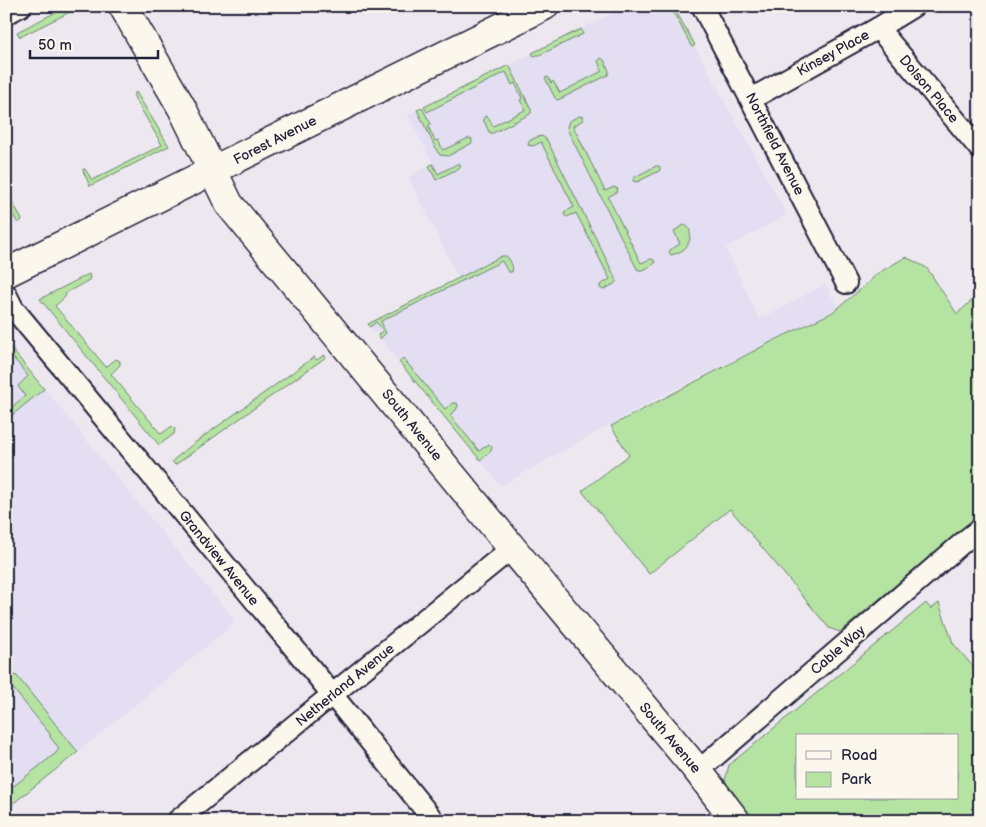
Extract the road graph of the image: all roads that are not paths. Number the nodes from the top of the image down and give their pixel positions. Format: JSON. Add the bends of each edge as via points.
{"nodes":[{"id":1,"x":21,"y":6,"type":"edge"},
{"id":2,"x":123,"y":6,"type":"edge"},
{"id":3,"x":544,"y":6,"type":"edge"},
{"id":4,"x":702,"y":6,"type":"edge"},
{"id":5,"x":914,"y":6,"type":"edge"},
{"id":6,"x":6,"y":14,"type":"edge"},
{"id":7,"x":878,"y":28,"type":"junction"},
{"id":8,"x":751,"y":99,"type":"junction"},
{"id":9,"x":980,"y":149,"type":"edge"},
{"id":10,"x":213,"y":170,"type":"junction"},
{"id":11,"x":6,"y":273,"type":"edge"},
{"id":12,"x":846,"y":283,"type":"dead end"},
{"id":13,"x":6,"y":294,"type":"edge"},
{"id":14,"x":980,"y":529,"type":"edge"},
{"id":15,"x":512,"y":548,"type":"junction"},
{"id":16,"x":332,"y":695,"type":"junction"},
{"id":17,"x":698,"y":771,"type":"junction"},
{"id":18,"x":177,"y":821,"type":"edge"},
{"id":19,"x":434,"y":821,"type":"edge"},
{"id":20,"x":736,"y":821,"type":"edge"}],
"edges":[{"from":1,"to":6,"type":"street"},
{"from":2,"to":10,"type":"street","name":"South Avenue","via":[[182,108]]},
{"from":3,"to":10,"type":"street","name":"Forest Avenue"},
{"from":4,"to":8,"type":"street","name":"Northfield Avenue"},
{"from":5,"to":7,"type":"street","name":"Kinsey Place"},
{"from":7,"to":8,"type":"street","name":"Kinsey Place"},
{"from":7,"to":9,"type":"street","name":"Dolson Place"},
{"from":8,"to":12,"type":"street","name":"Northfield Avenue"},
{"from":10,"to":11,"type":"street","name":"Forest Avenue"},
{"from":10,"to":15,"type":"street","name":"South Avenue","via":[[229,204]]},
{"from":13,"to":16,"type":"street","name":"Grandview Avenue","via":[[13,308]]},
{"from":14,"to":17,"type":"street","name":"Cable Way"},
{"from":15,"to":16,"type":"street","name":"Netherland Avenue"},
{"from":15,"to":17,"type":"street","name":"South Avenue"},
{"from":16,"to":18,"type":"street","name":"Netherland Avenue"},
{"from":16,"to":19,"type":"street","name":"Grandview Avenue"},
{"from":17,"to":20,"type":"street","name":"South Avenue"}]}
